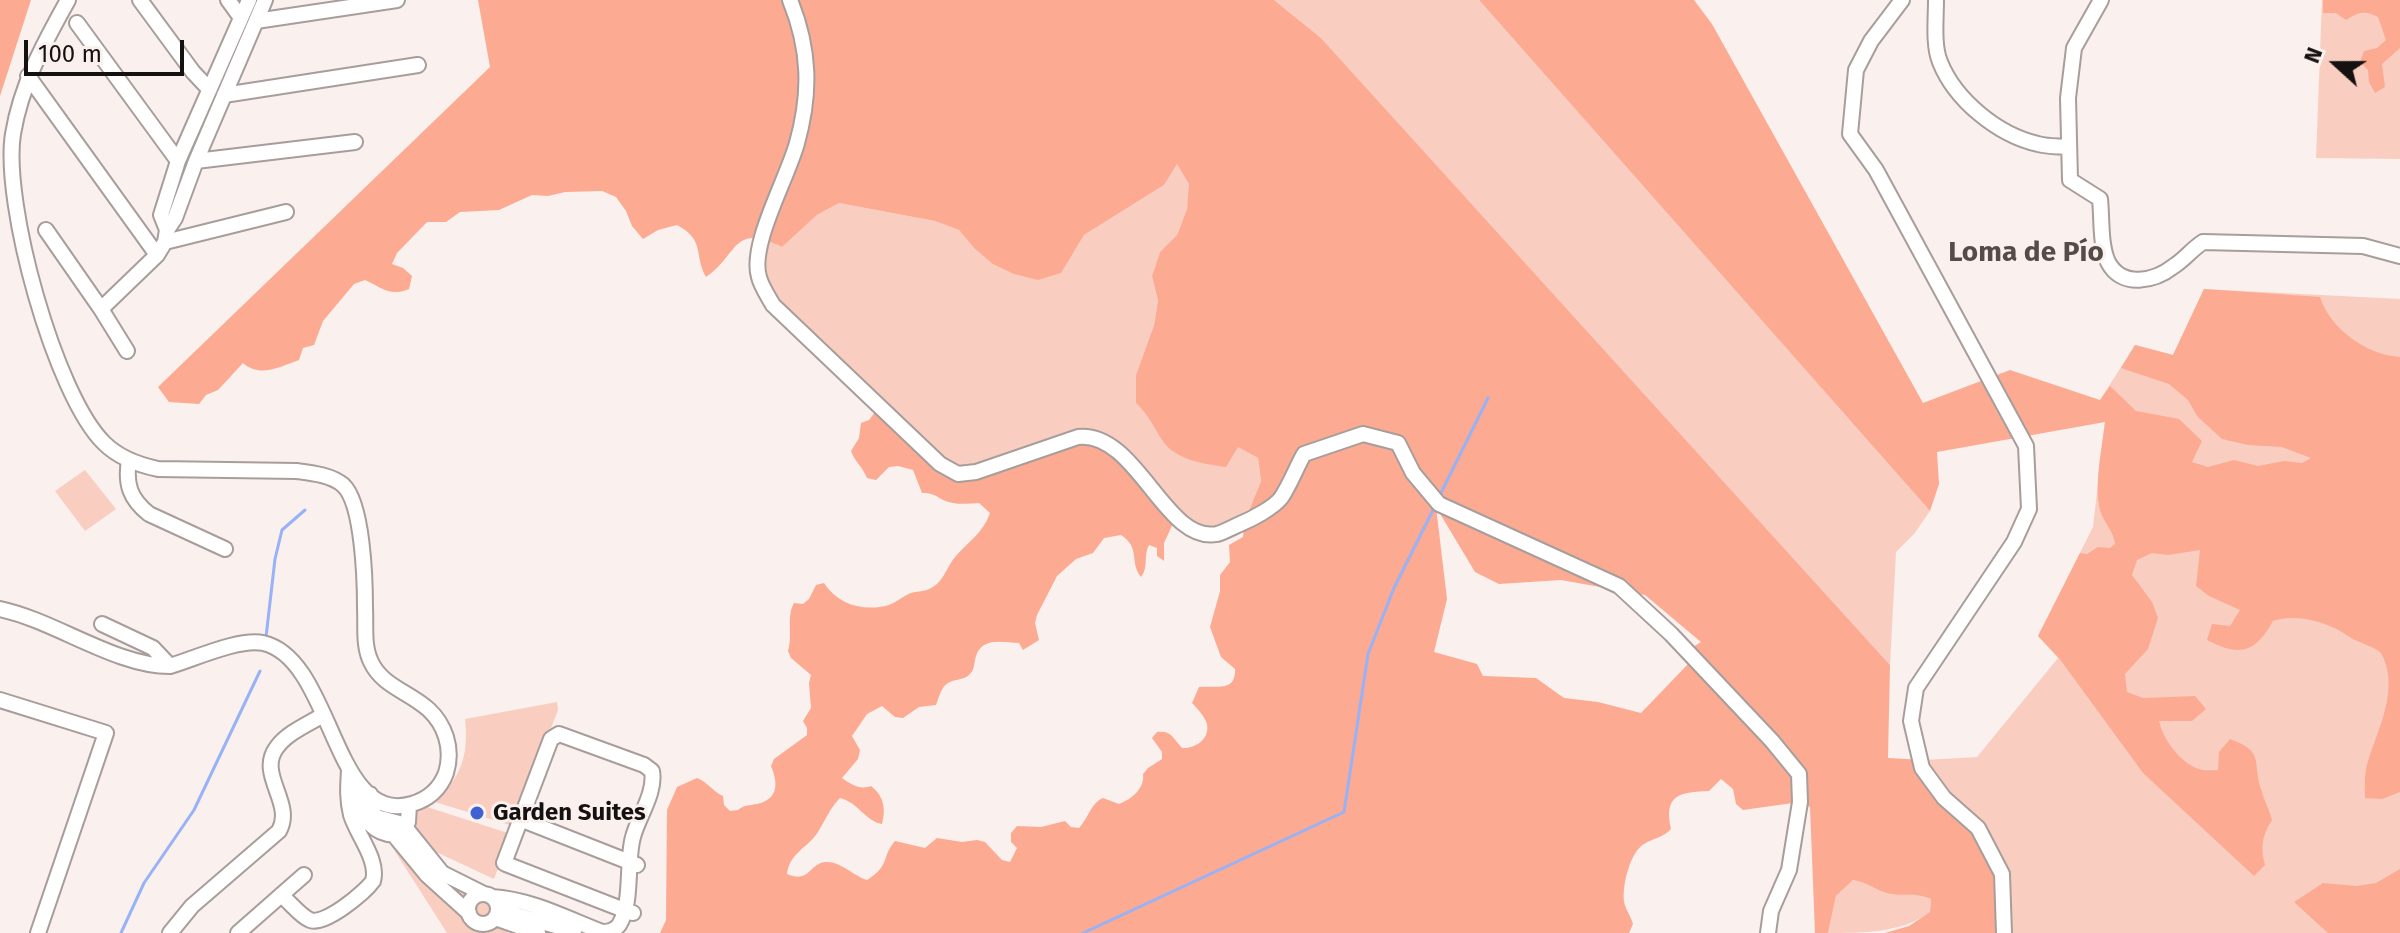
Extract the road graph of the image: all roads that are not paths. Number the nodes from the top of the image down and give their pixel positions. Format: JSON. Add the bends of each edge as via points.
{"nodes":[{"id":1,"x":68,"y":0,"type":"edge"},
{"id":2,"x":140,"y":0,"type":"edge"},
{"id":3,"x":228,"y":0,"type":"edge"},
{"id":4,"x":249,"y":0,"type":"edge"},
{"id":5,"x":265,"y":0,"type":"edge"},
{"id":6,"x":397,"y":0,"type":"edge"},
{"id":7,"x":790,"y":0,"type":"edge"},
{"id":8,"x":1902,"y":0,"type":"edge"},
{"id":9,"x":1936,"y":0,"type":"edge"},
{"id":10,"x":2101,"y":0,"type":"edge"},
{"id":11,"x":249,"y":19,"type":"junction"},
{"id":12,"x":77,"y":23,"type":"dead end"},
{"id":13,"x":418,"y":65,"type":"dead end"},
{"id":14,"x":28,"y":76,"type":"junction"},
{"id":15,"x":217,"y":92,"type":"junction"},
{"id":16,"x":355,"y":142,"type":"dead end"},
{"id":17,"x":2069,"y":147,"type":"junction"},
{"id":18,"x":178,"y":161,"type":"junction"},
{"id":19,"x":196,"y":161,"type":"junction"},
{"id":20,"x":286,"y":212,"type":"dead end"},
{"id":21,"x":46,"y":230,"type":"dead end"},
{"id":22,"x":163,"y":242,"type":"junction"},
{"id":23,"x":2400,"y":256,"type":"edge"},
{"id":24,"x":101,"y":309,"type":"junction"},
{"id":25,"x":127,"y":351,"type":"dead end"},
{"id":26,"x":129,"y":460,"type":"junction"},
{"id":27,"x":225,"y":549,"type":"dead end"},
{"id":28,"x":0,"y":609,"type":"edge"},
{"id":29,"x":102,"y":624,"type":"dead end"},
{"id":30,"x":170,"y":666,"type":"junction"},
{"id":31,"x":0,"y":700,"type":"edge"},
{"id":32,"x":323,"y":715,"type":"junction"},
{"id":33,"x":349,"y":770,"type":"junction"},
{"id":34,"x":365,"y":789,"type":"junction"},
{"id":35,"x":409,"y":805,"type":"junction"},
{"id":36,"x":520,"y":819,"type":"junction"},
{"id":37,"x":402,"y":829,"type":"junction"},
{"id":38,"x":634,"y":864,"type":"junction"},
{"id":39,"x":304,"y":875,"type":"dead end"},
{"id":40,"x":281,"y":895,"type":"junction"},
{"id":41,"x":492,"y":905,"type":"junction"},
{"id":42,"x":628,"y":912,"type":"junction"},
{"id":43,"x":469,"y":913,"type":"junction"},
{"id":44,"x":547,"y":923,"type":"edge"},
{"id":45,"x":318,"y":927,"type":"edge"},
{"id":46,"x":38,"y":933,"type":"edge"},
{"id":47,"x":170,"y":933,"type":"edge"},
{"id":48,"x":238,"y":933,"type":"edge"},
{"id":49,"x":581,"y":933,"type":"edge"},
{"id":50,"x":625,"y":933,"type":"edge"},
{"id":51,"x":1768,"y":933,"type":"edge"},
{"id":52,"x":2004,"y":933,"type":"edge"}],
"edges":[{"from":1,"to":14,"type":"street"},
{"from":2,"to":15,"type":"street","via":[[193,72]]},
{"from":3,"to":11,"type":"street"},
{"from":4,"to":11,"type":"street"},
{"from":5,"to":11,"type":"street"},
{"from":6,"to":11,"type":"street"},
{"from":7,"to":51,"type":"street","via":[[807,60],[805,104],[797,145],[762,237],[758,276],[773,305],[940,464],[958,474],[1090,436],[1123,456],[1175,519],[1195,531],[1216,534],[1280,499],[1304,454],[1363,434],[1398,443],[1413,473],[1439,504],[1619,586],[1671,634],[1799,774],[1789,870],[1771,911]]},
{"from":8,"to":52,"type":"street","via":[[1856,70],[1850,134],[1876,170],[2026,446],[2029,509],[2014,542],[1916,688],[1911,721],[1922,768],[1944,798],[1978,828],[2002,874]]},
{"from":9,"to":17,"type":"street","via":[[1939,61],[1959,93],[1982,116],[2012,134],[2038,145]]},
{"from":10,"to":17,"type":"street","via":[[2074,48]]},
{"from":11,"to":15,"type":"street"},
{"from":12,"to":18,"type":"street"},
{"from":13,"to":15,"type":"street"},
{"from":14,"to":22,"type":"street"},
{"from":14,"to":26,"type":"street","via":[[12,136],[12,174],[29,268],[76,403],[105,445]]},
{"from":15,"to":18,"type":"street"},
{"from":15,"to":19,"type":"street"},
{"from":16,"to":19,"type":"street"},
{"from":17,"to":23,"type":"street","via":[[2070,180],[2100,199],[2108,262],[2133,281],[2174,266],[2203,242],[2363,246]]},
{"from":18,"to":22,"type":"street","via":[[161,215]]},
{"from":19,"to":22,"type":"street"},
{"from":20,"to":22,"type":"street"},
{"from":21,"to":24,"type":"street"},
{"from":22,"to":24,"type":"street"},
{"from":24,"to":25,"type":"street"},
{"from":26,"to":27,"type":"street","via":[[127,485],[139,506]]},
{"from":26,"to":35,"type":"street","via":[[158,469],[317,474],[350,494],[372,663],[430,709],[448,743],[450,757],[437,791]]},
{"from":28,"to":30,"type":"street","via":[[129,659]]},
{"from":29,"to":30,"type":"street","via":[[153,648]]},
{"from":30,"to":32,"type":"street","via":[[244,643],[264,644],[295,662]]},
{"from":31,"to":46,"type":"street","via":[[106,733]]},
{"from":32,"to":33,"type":"street"},
{"from":32,"to":47,"type":"street","via":[[276,747],[271,772],[284,813],[279,831],[192,906]]},
{"from":33,"to":34,"type":"street"},
{"from":33,"to":45,"type":"street","via":[[352,818],[375,876],[371,885]]},
{"from":34,"to":35,"type":"street","via":[[393,806]]},
{"from":34,"to":37,"type":"street","via":[[376,817]]},
{"from":35,"to":37,"type":"street"},
{"from":36,"to":38,"type":"street"},
{"from":36,"to":38,"type":"street","via":[[551,739],[559,734],[644,765],[652,771],[652,786],[637,828]]},
{"from":36,"to":42,"type":"street","via":[[506,864]]},
{"from":37,"to":41,"type":"street","via":[[442,873]]},
{"from":37,"to":43,"type":"street","via":[[427,875]]},
{"from":38,"to":42,"type":"street"},
{"from":39,"to":40,"type":"street"},
{"from":40,"to":45,"type":"street"},
{"from":40,"to":48,"type":"street"},
{"from":41,"to":43,"type":"street","via":[[471,899]]},
{"from":41,"to":43,"type":"street","via":[[482,924]]},
{"from":41,"to":44,"type":"street"},
{"from":41,"to":44,"type":"street","via":[[512,900]]},
{"from":42,"to":44,"type":"street","via":[[606,933]]},
{"from":42,"to":50,"type":"street"},
{"from":44,"to":49,"type":"street"}]}
